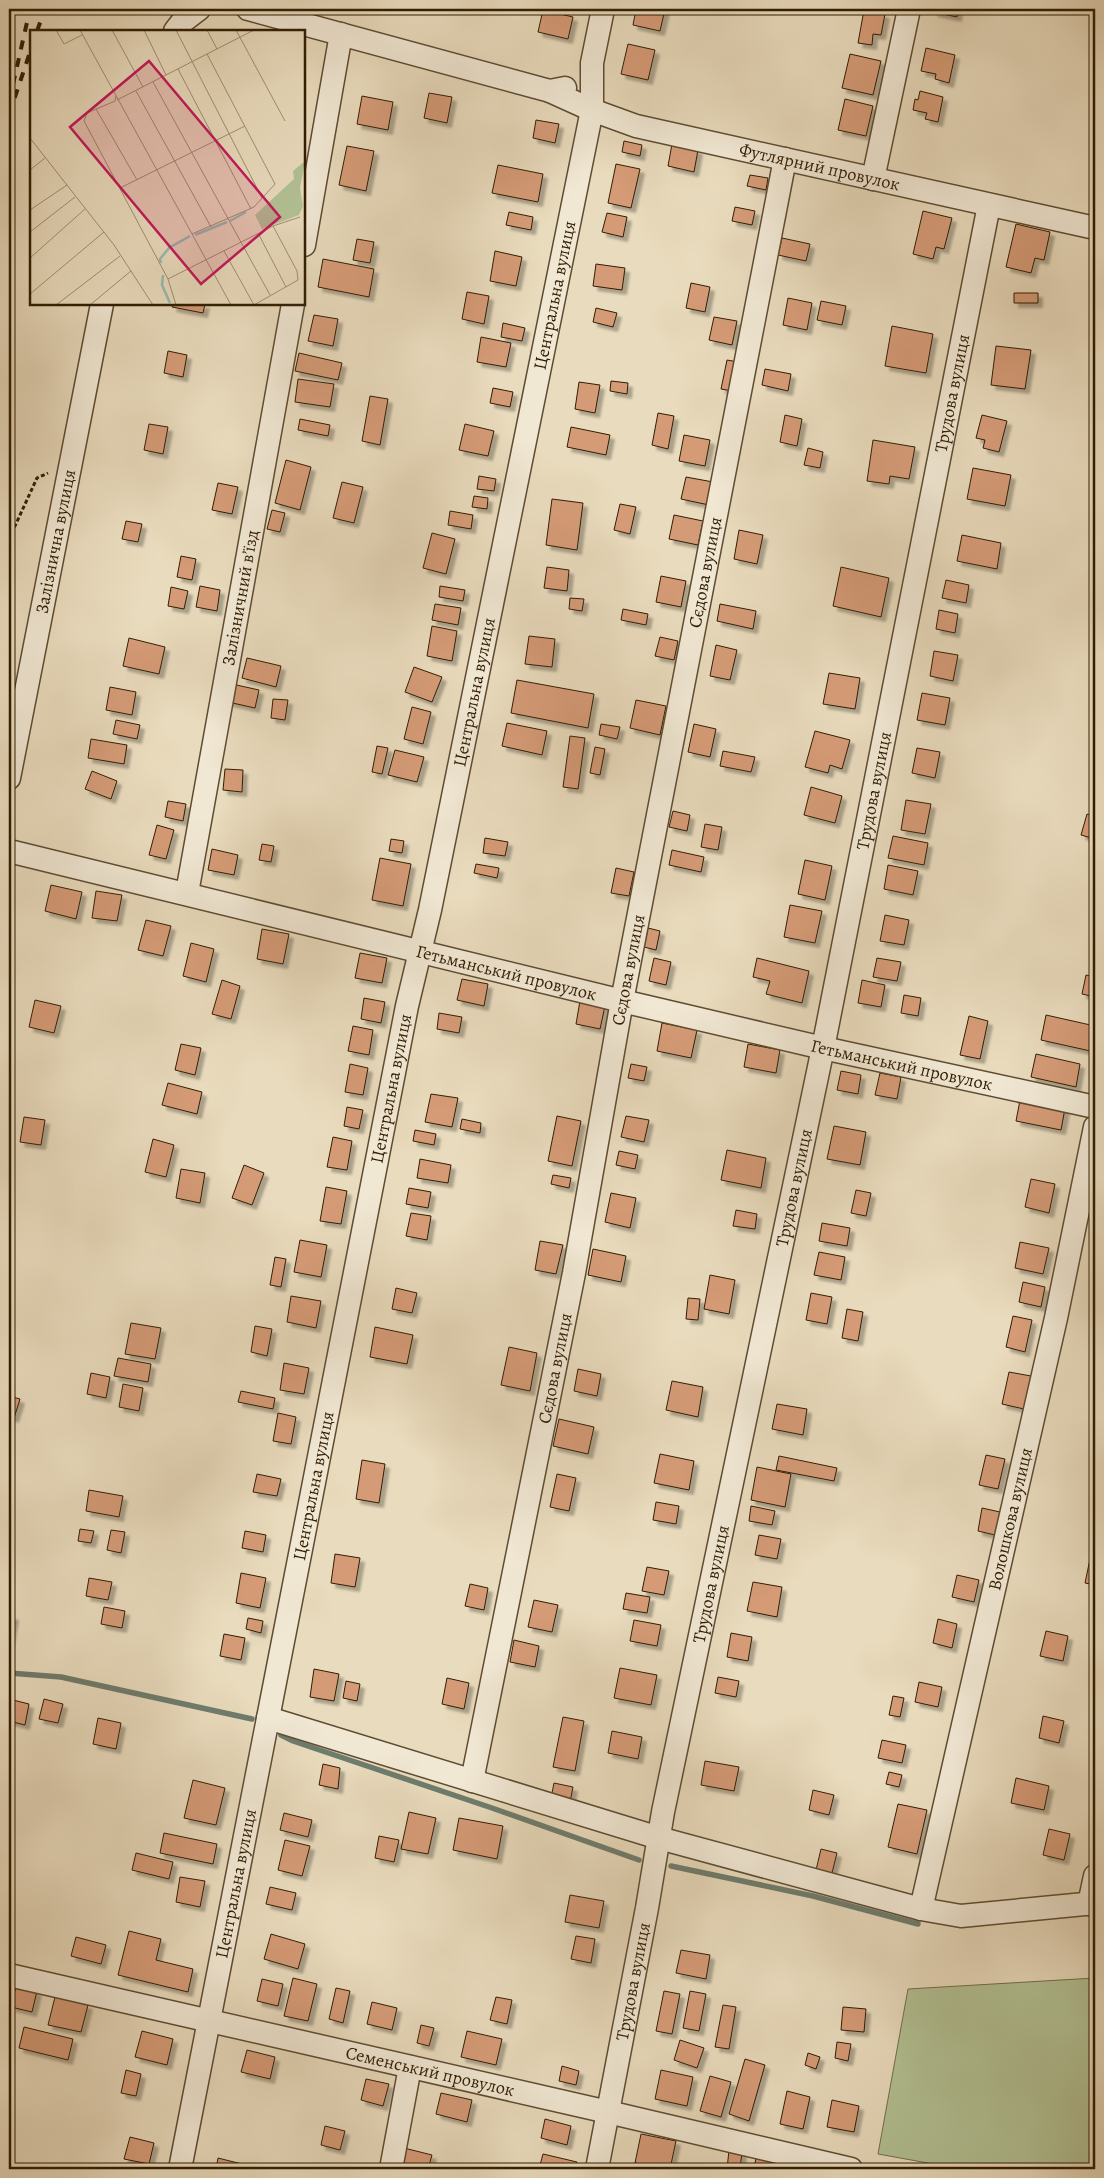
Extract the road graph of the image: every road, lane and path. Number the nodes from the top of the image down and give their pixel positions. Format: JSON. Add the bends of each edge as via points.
{"nodes":[{"id":1,"x":199,"y":9,"type":"edge"},
{"id":2,"x":248,"y":9,"type":"edge"},
{"id":3,"x":603,"y":9,"type":"edge"},
{"id":4,"x":908,"y":9,"type":"edge"},
{"id":5,"x":177,"y":30,"type":"edge"},
{"id":6,"x":341,"y":34,"type":"junction"},
{"id":7,"x":592,"y":63,"type":"junction"},
{"id":8,"x":550,"y":91,"type":"junction"},
{"id":9,"x":592,"y":110,"type":"junction"},
{"id":10,"x":785,"y":159,"type":"junction"},
{"id":11,"x":873,"y":179,"type":"junction"},
{"id":12,"x":989,"y":205,"type":"junction"},
{"id":13,"x":1095,"y":228,"type":"edge"},
{"id":14,"x":305,"y":239,"type":"edge"},
{"id":15,"x":102,"y":305,"type":"edge"},
{"id":16,"x":293,"y":305,"type":"edge"},
{"id":17,"x":71,"y":463,"type":"junction"},
{"id":18,"x":9,"y":539,"type":"edge"},
{"id":19,"x":9,"y":778,"type":"edge"},
{"id":20,"x":9,"y":851,"type":"edge"},
{"id":21,"x":187,"y":893,"type":"junction"},
{"id":22,"x":420,"y":950,"type":"junction"},
{"id":23,"x":622,"y":1001,"type":"junction"},
{"id":24,"x":823,"y":1048,"type":"junction"},
{"id":25,"x":1095,"y":1107,"type":"edge"},
{"id":26,"x":1095,"y":1127,"type":"edge"},
{"id":27,"x":268,"y":1718,"type":"junction"},
{"id":28,"x":472,"y":1781,"type":"junction"},
{"id":29,"x":659,"y":1838,"type":"junction"},
{"id":30,"x":1095,"y":1876,"type":"edge"},
{"id":31,"x":1092,"y":1904,"type":"edge"},
{"id":32,"x":921,"y":1909,"type":"junction"},
{"id":33,"x":9,"y":1975,"type":"edge"},
{"id":34,"x":209,"y":2022,"type":"junction"},
{"id":35,"x":410,"y":2067,"type":"junction"},
{"id":36,"x":608,"y":2112,"type":"junction"},
{"id":37,"x":814,"y":2165,"type":"edge"},
{"id":38,"x":180,"y":2169,"type":"edge"},
{"id":39,"x":391,"y":2169,"type":"edge"},
{"id":40,"x":598,"y":2169,"type":"edge"},
{"id":41,"x":851,"y":2169,"type":"edge"}],
"edges":[{"from":1,"to":5,"type":"street"},
{"from":2,"to":6,"type":"street"},
{"from":3,"to":7,"type":"street","name":"Центральна вулиця"},
{"from":4,"to":11,"type":"street"},
{"from":6,"to":8,"type":"street","name":"Футлярний провулок"},
{"from":6,"to":14,"type":"street"},
{"from":7,"to":8,"type":"street","via":[[574,86]]},
{"from":7,"to":9,"type":"street","name":"Центральна вулиця"},
{"from":8,"to":9,"type":"street","name":"Футлярний провулок"},
{"from":9,"to":10,"type":"street","name":"Футлярний провулок","via":[[636,126]]},
{"from":9,"to":22,"type":"street","name":"Центральна вулиця"},
{"from":10,"to":11,"type":"street","name":"Футлярний провулок"},
{"from":10,"to":23,"type":"street","name":"Сєдова вулиця"},
{"from":11,"to":12,"type":"street","name":"Футлярний провулок"},
{"from":12,"to":13,"type":"street","name":"Футлярний провулок"},
{"from":12,"to":24,"type":"street","name":"Трудова вулиця"},
{"from":15,"to":17,"type":"street","name":"Залізнична вулиця"},
{"from":16,"to":21,"type":"street","name":"Залізничний в’їзд"},
{"from":17,"to":18,"type":"path","via":[[37,478]]},
{"from":17,"to":19,"type":"street","name":"Залізнична вулиця"},
{"from":20,"to":21,"type":"street","name":"Гетьманський провулок"},
{"from":21,"to":22,"type":"street","name":"Гетьманський провулок"},
{"from":22,"to":23,"type":"street","name":"Гетьманський провулок"},
{"from":22,"to":27,"type":"street","name":"Центральна вулиця"},
{"from":23,"to":24,"type":"street","name":"Гетьманський провулок"},
{"from":23,"to":28,"type":"street","name":"Сєдова вулиця","via":[[574,1273]]},
{"from":24,"to":25,"type":"street","name":"Гетьманський провулок"},
{"from":24,"to":29,"type":"street","name":"Трудова вулиця"},
{"from":26,"to":32,"type":"street","name":"Волошкова вулиця","via":[[1056,1318]]},
{"from":27,"to":28,"type":"street"},
{"from":27,"to":34,"type":"street","name":"Центральна вулиця"},
{"from":28,"to":29,"type":"street"},
{"from":29,"to":32,"type":"street"},
{"from":29,"to":36,"type":"street","name":"Трудова вулиця"},
{"from":30,"to":31,"type":"street"},
{"from":31,"to":32,"type":"street","via":[[961,1916]]},
{"from":33,"to":34,"type":"street","name":"Семенський провулок"},
{"from":34,"to":35,"type":"street","name":"Семенський провулок"},
{"from":34,"to":38,"type":"street","name":"Центральна вулиця"},
{"from":35,"to":36,"type":"street","name":"Семенський провулок"},
{"from":35,"to":39,"type":"street"},
{"from":36,"to":37,"type":"street","name":"Семенський провулок"},
{"from":36,"to":40,"type":"street","name":"Трудова вулиця"},
{"from":37,"to":41,"type":"street","name":"Семенський провулок"}]}
